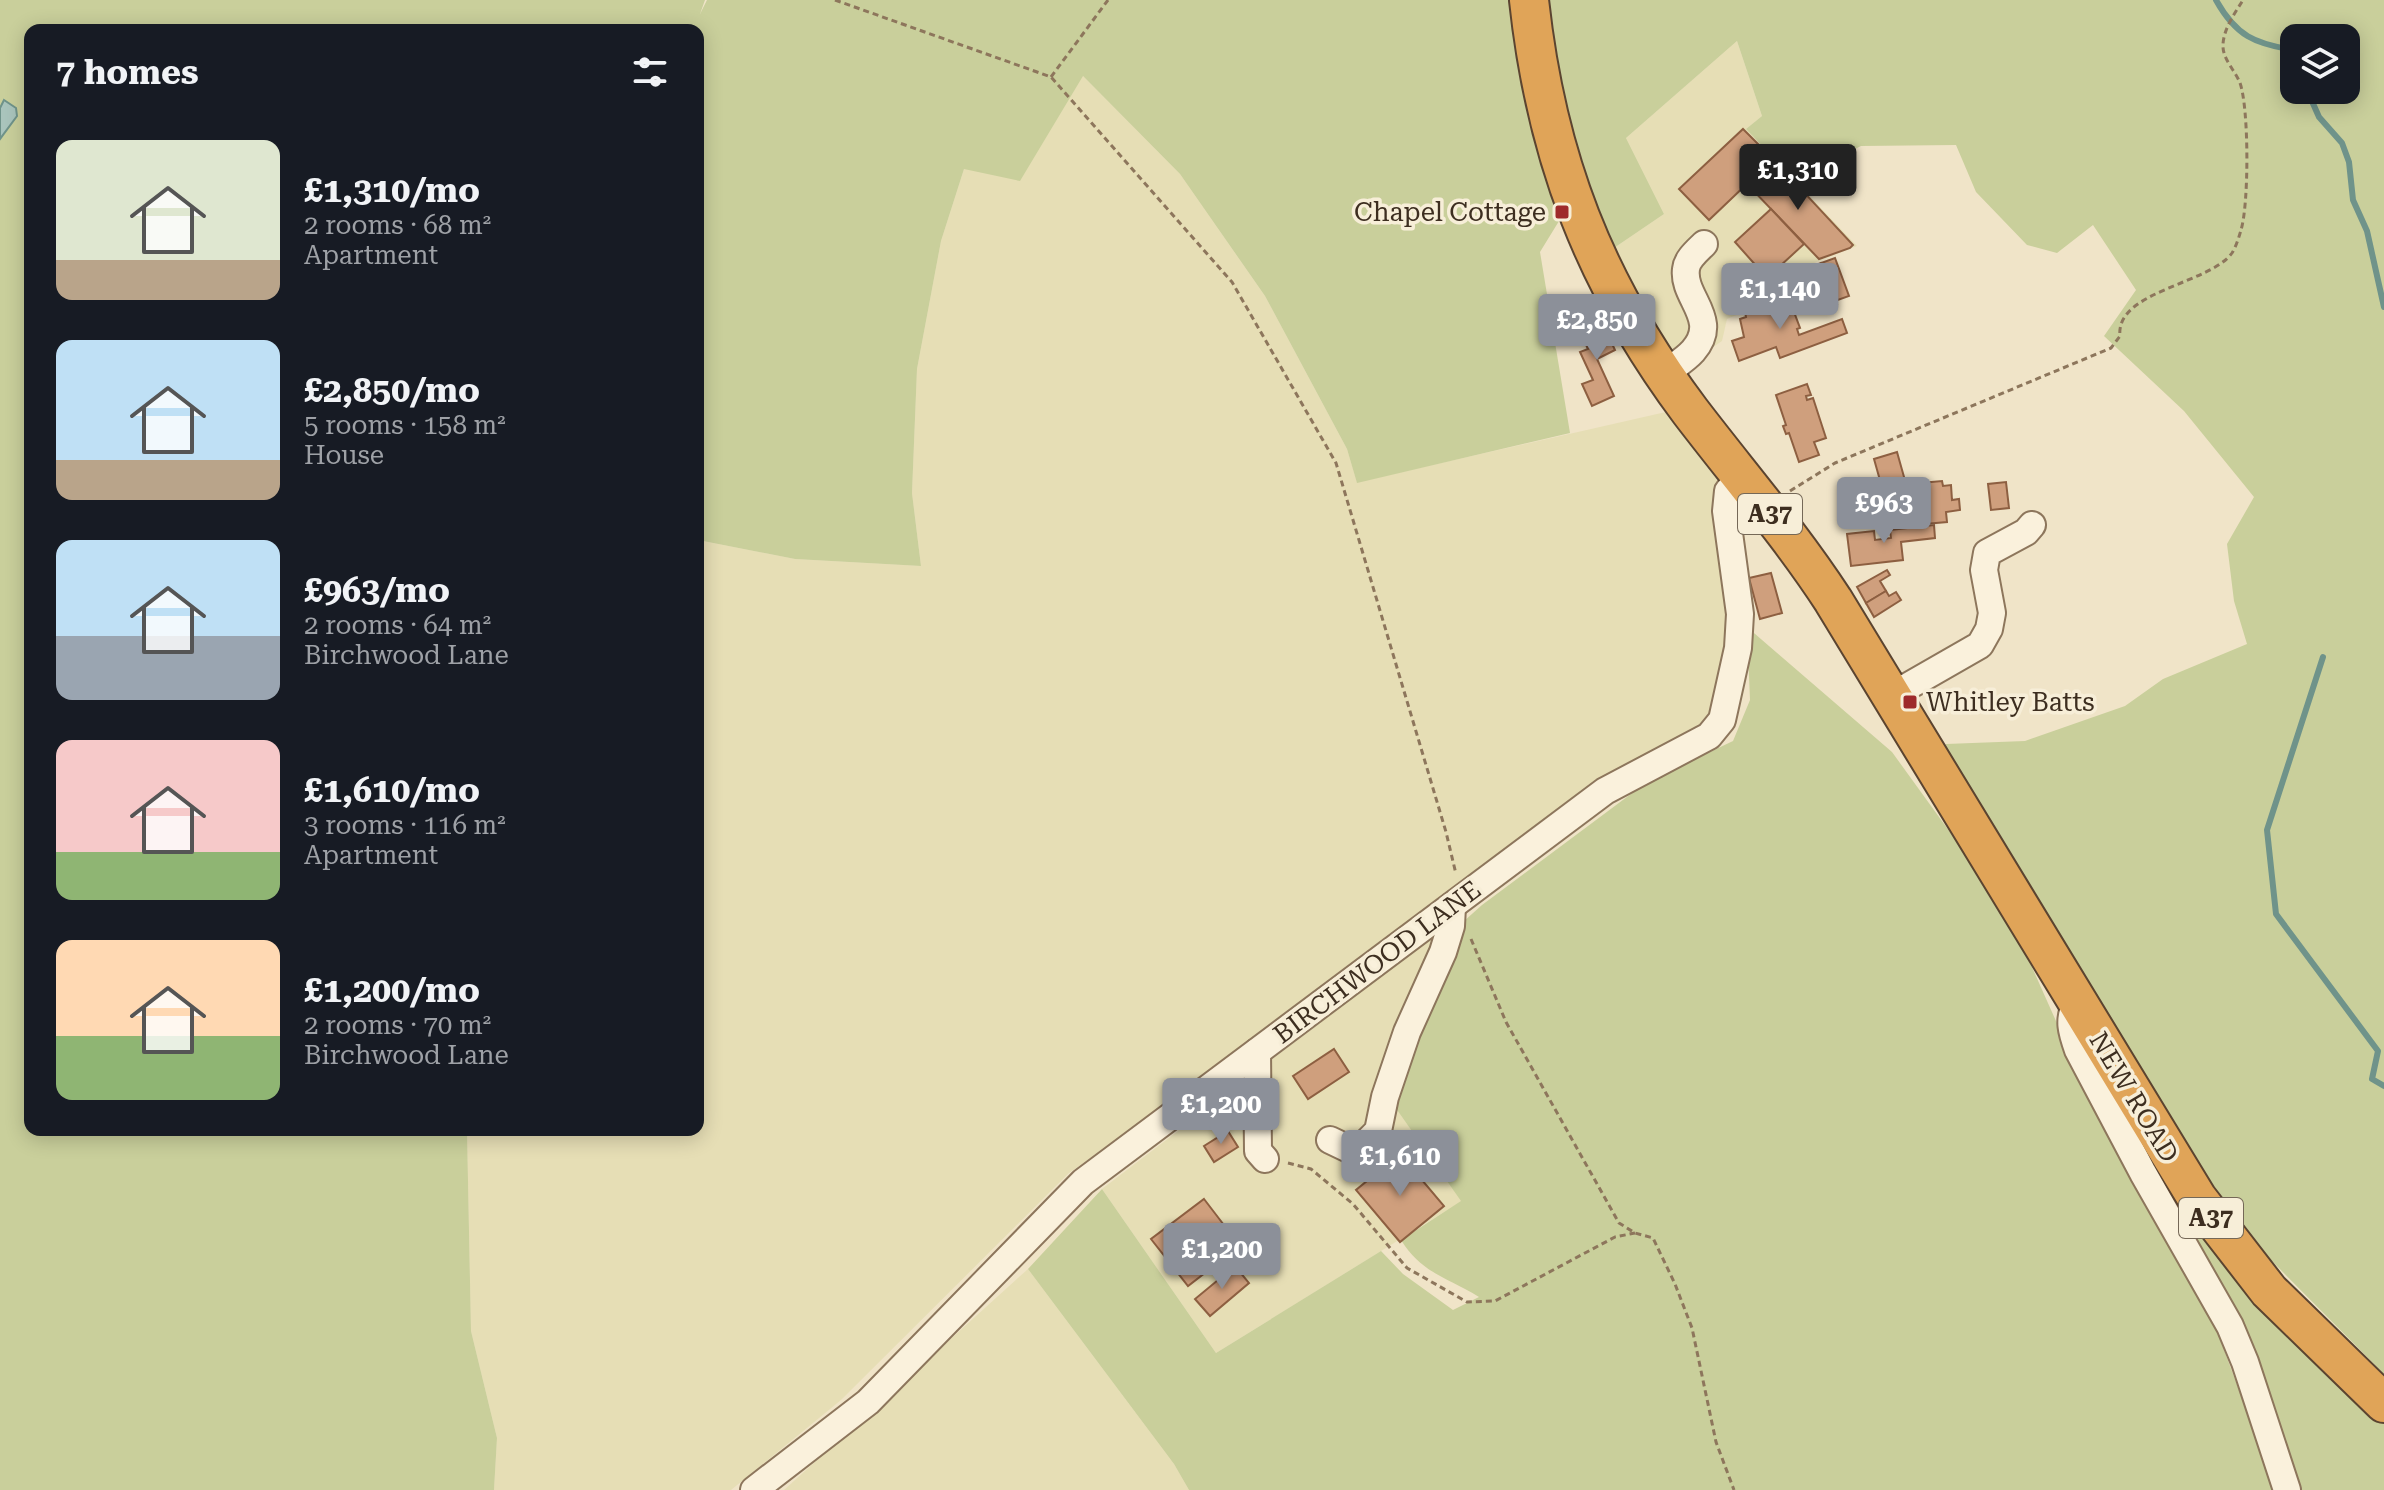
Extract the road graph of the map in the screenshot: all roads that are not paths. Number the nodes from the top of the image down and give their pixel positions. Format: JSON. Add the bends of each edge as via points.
{"nodes":[{"id":1,"x":1529,"y":0,"type":"edge"},
{"id":2,"x":1704,"y":244,"type":"dead end"},
{"id":3,"x":1664,"y":374,"type":"junction"},
{"id":4,"x":1751,"y":489,"type":"junction"},
{"id":5,"x":2032,"y":525,"type":"dead end"},
{"id":6,"x":1891,"y":696,"type":"junction"},
{"id":7,"x":1457,"y":902,"type":"junction"},
{"id":8,"x":2077,"y":1003,"type":"junction"},
{"id":9,"x":1257,"y":1052,"type":"junction"},
{"id":10,"x":1330,"y":1140,"type":"dead end"},
{"id":11,"x":1265,"y":1159,"type":"road end"},
{"id":12,"x":2384,"y":1403,"type":"edge"},
{"id":13,"x":754,"y":1490,"type":"edge"},
{"id":14,"x":2287,"y":1490,"type":"edge"}],
"edges":[{"from":1,"to":3,"type":"highway","number":"A37","via":[[1546,109],[1574,203],[1618,301]]},
{"from":2,"to":3,"type":"street","via":[[1685,270],[1700,308],[1700,341]]},
{"from":3,"to":4,"type":"highway","number":"A37"},
{"from":4,"to":6,"type":"highway","number":"A37","via":[[1819,580]]},
{"from":4,"to":7,"type":"street","name":"BIRCHWOOD LANE","via":[[1728,491],[1740,614],[1722,720],[1709,736],[1605,791]]},
{"from":5,"to":6,"type":"street","via":[[1987,553],[1984,570],[1992,613],[1980,645]]},
{"from":6,"to":8,"type":"highway","number":"A37"},
{"from":7,"to":9,"type":"street","name":"BIRCHWOOD LANE"},
{"from":7,"to":10,"type":"street","via":[[1443,952],[1407,1032],[1378,1131],[1353,1151]]},
{"from":8,"to":12,"type":"highway","name":"NEW ROAD","number":"A37","via":[[2222,1233],[2291,1315]]},
{"from":8,"to":14,"type":"street","via":[[2070,1013],[2078,1050],[2230,1326]]},
{"from":9,"to":11,"type":"street","via":[[1258,1151]]},
{"from":9,"to":13,"type":"street","name":"BIRCHWOOD LANE","via":[[1083,1182],[868,1402]]}]}
